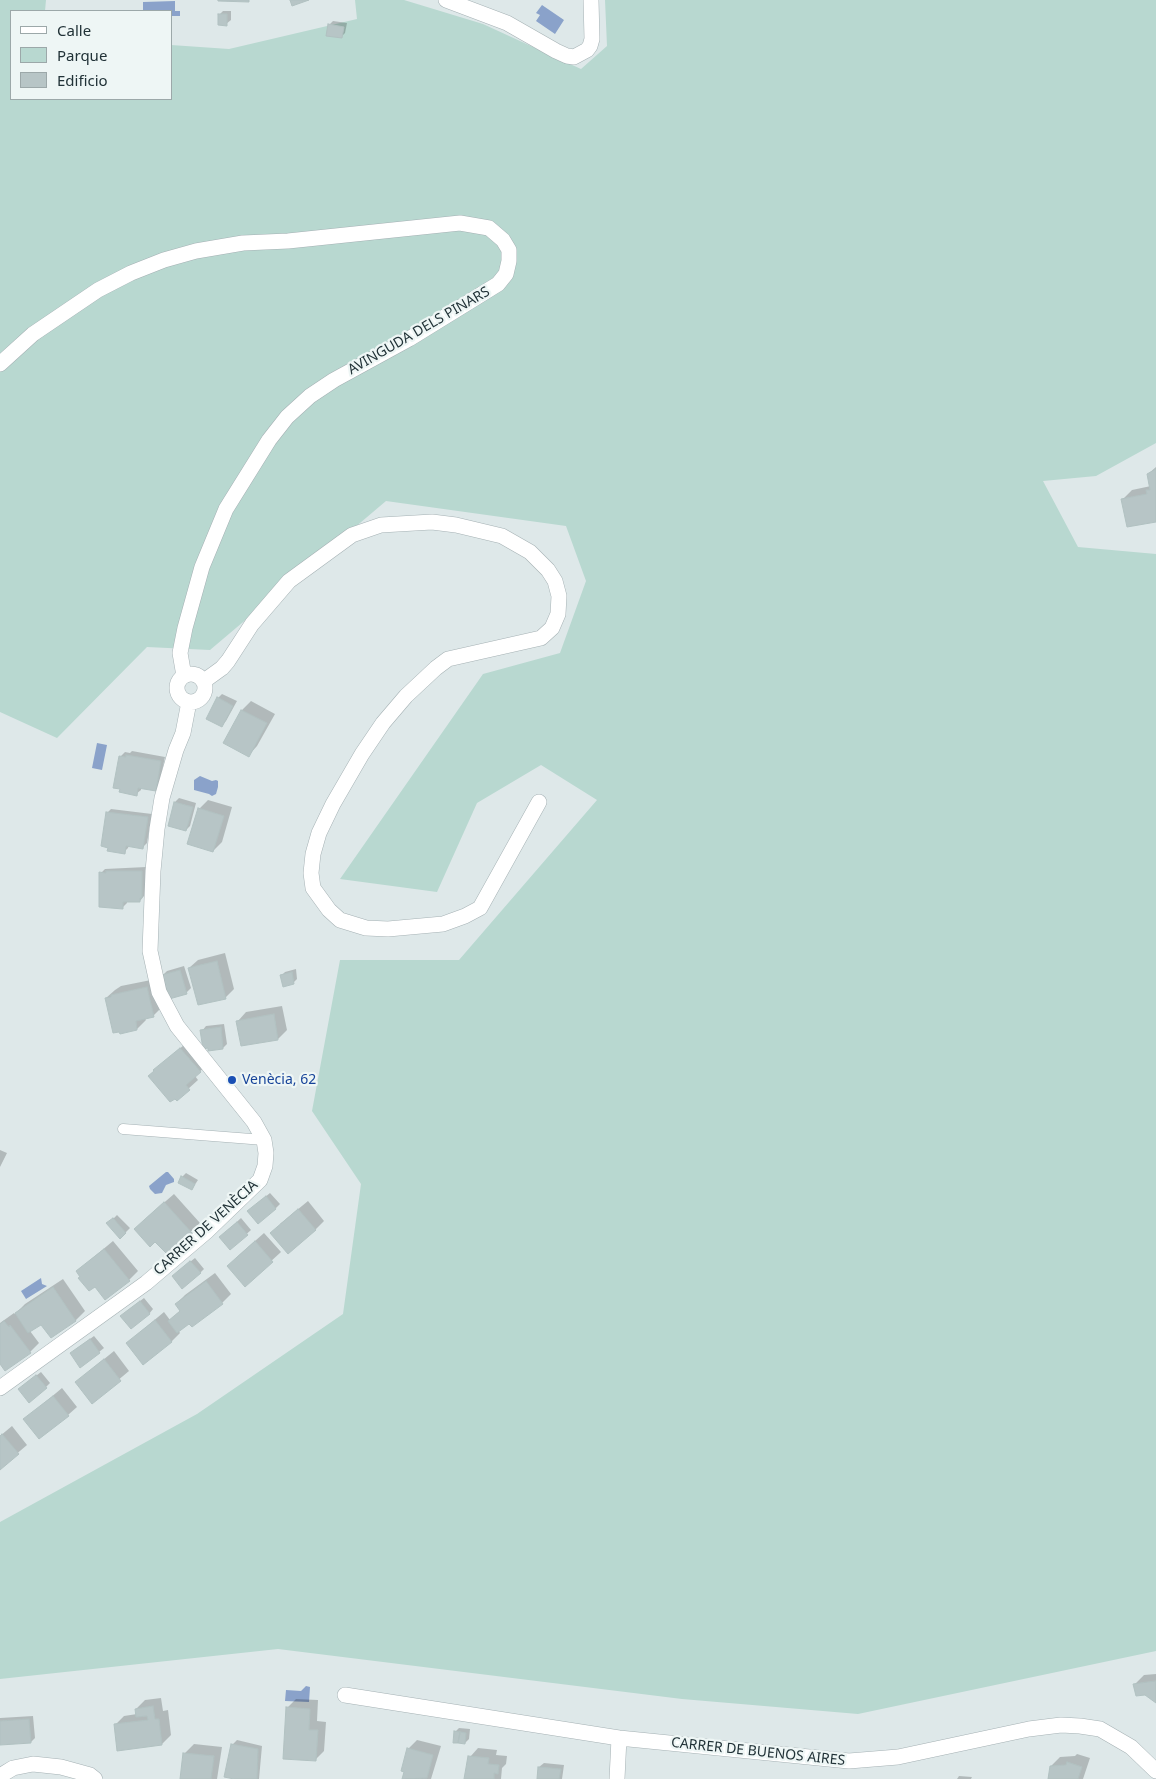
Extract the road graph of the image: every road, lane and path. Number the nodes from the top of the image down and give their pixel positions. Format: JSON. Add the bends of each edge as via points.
{"nodes":[{"id":1,"x":446,"y":0,"type":"edge"},
{"id":2,"x":591,"y":0,"type":"edge"},
{"id":3,"x":0,"y":364,"type":"edge"},
{"id":4,"x":184,"y":676,"type":"junction"},
{"id":5,"x":204,"y":681,"type":"junction"},
{"id":6,"x":189,"y":702,"type":"junction"},
{"id":7,"x":539,"y":802,"type":"dead end"},
{"id":8,"x":124,"y":1129,"type":"dead end"},
{"id":9,"x":264,"y":1140,"type":"junction"},
{"id":10,"x":0,"y":1388,"type":"edge"},
{"id":11,"x":345,"y":1694,"type":"dead end"},
{"id":12,"x":619,"y":1738,"type":"junction"},
{"id":13,"x":1156,"y":1770,"type":"edge"},
{"id":14,"x":0,"y":1776,"type":"edge"},
{"id":15,"x":96,"y":1779,"type":"edge"},
{"id":16,"x":618,"y":1779,"type":"edge"}],
"edges":[{"from":1,"to":2,"type":"street","via":[[507,23],[556,51],[574,57],[590,46]]},
{"from":3,"to":4,"type":"street","name":"AVINGUDA DELS PINARS","via":[[32,334],[98,290],[164,260],[196,251],[243,243],[460,222],[489,228],[509,250],[506,274],[498,284],[310,396],[268,440],[226,509],[202,567],[180,653]]},
{"from":4,"to":5,"type":"street","via":[[197,675]]},
{"from":4,"to":6,"type":"street","via":[[177,688],[181,697]]},
{"from":5,"to":6,"type":"street","via":[[206,690],[202,698]]},
{"from":5,"to":7,"type":"street","via":[[222,668],[252,624],[289,581],[352,535],[381,525],[432,522],[502,536],[530,552],[555,581],[559,605],[552,628],[541,638],[448,659],[406,696],[362,754],[333,804],[313,854],[313,888],[340,920],[366,928],[443,924],[465,916],[480,908]]},
{"from":6,"to":9,"type":"street","name":"CARRER DE VENÈCIA","via":[[162,798],[157,829],[152,871],[150,951],[159,992],[177,1026],[254,1122]]},
{"from":8,"to":9,"type":"lane"},
{"from":9,"to":10,"type":"street","name":"CARRER DE VENÈCIA","via":[[265,1166],[260,1180],[206,1232],[146,1283]]},
{"from":11,"to":12,"type":"street","name":"CARRER DE BUENOS AIRES"},
{"from":12,"to":13,"type":"street","name":"CARRER DE BUENOS AIRES","via":[[849,1761],[898,1758],[1029,1729],[1080,1726],[1100,1729],[1131,1747]]},
{"from":12,"to":16,"type":"street"},
{"from":14,"to":15,"type":"street","via":[[13,1768],[33,1764],[61,1767]]}]}
